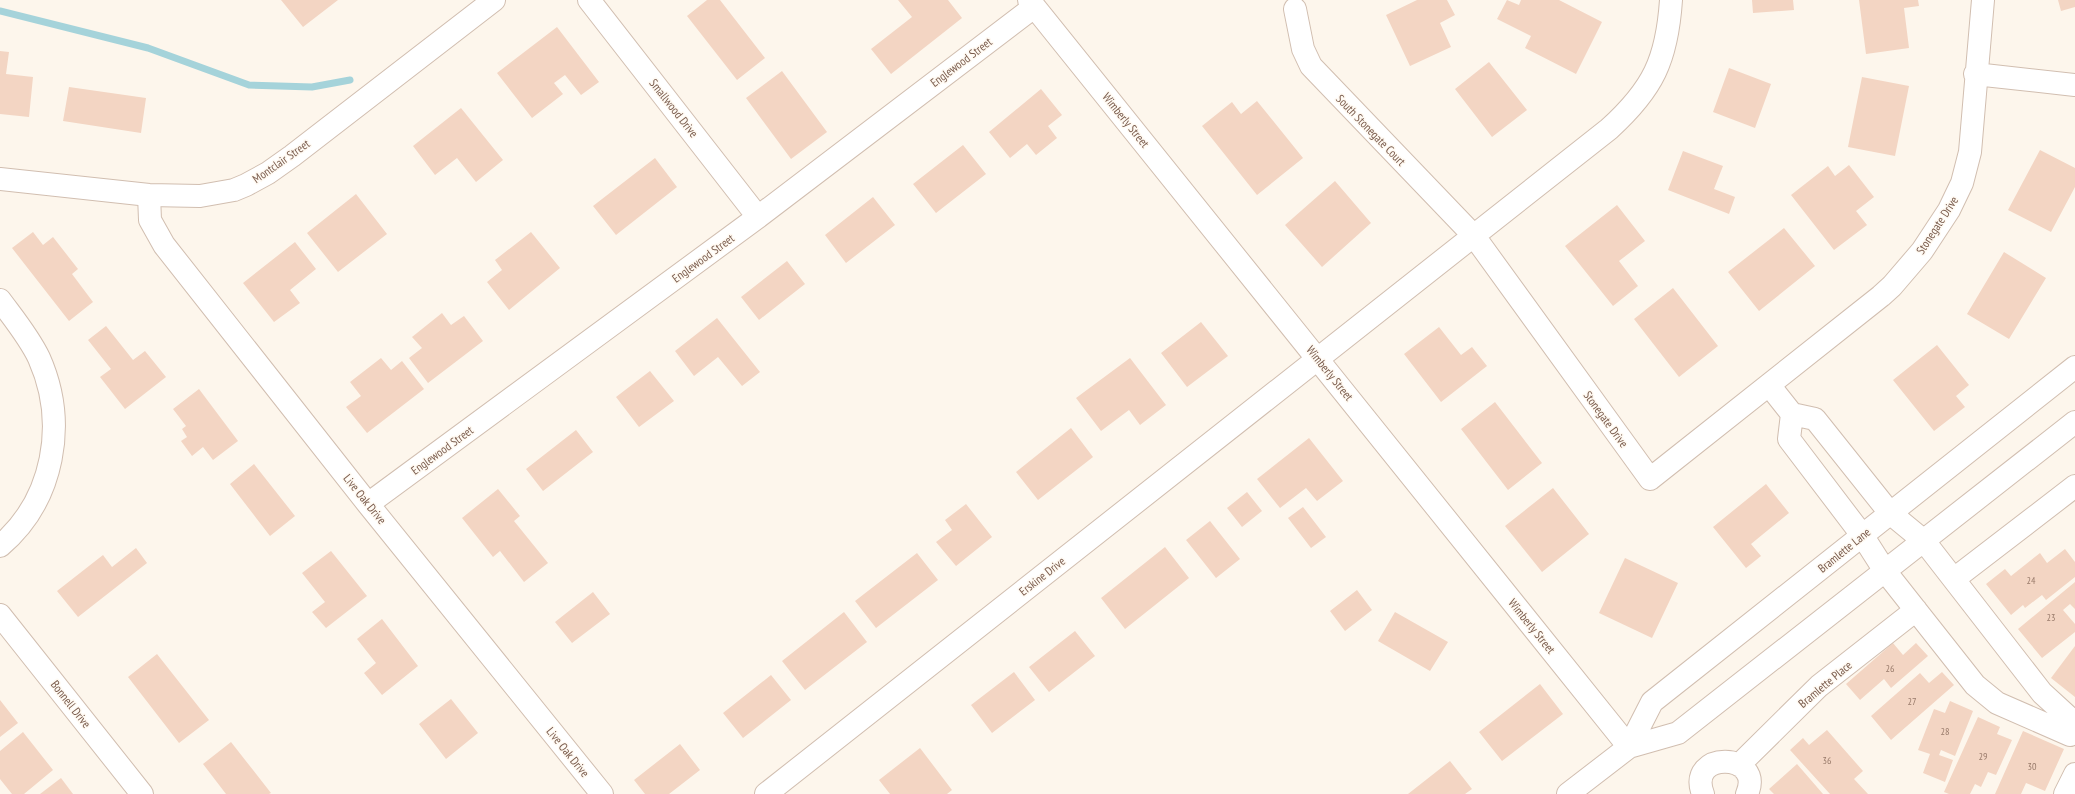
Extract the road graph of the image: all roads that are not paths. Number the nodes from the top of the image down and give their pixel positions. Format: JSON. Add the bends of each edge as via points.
{"nodes":[{"id":1,"x":494,"y":0,"type":"edge"},
{"id":2,"x":589,"y":0,"type":"edge"},
{"id":3,"x":1671,"y":0,"type":"edge"},
{"id":4,"x":1983,"y":0,"type":"edge"},
{"id":5,"x":1032,"y":3,"type":"edge"},
{"id":6,"x":1295,"y":8,"type":"dead end"},
{"id":7,"x":1976,"y":74,"type":"junction"},
{"id":8,"x":2075,"y":85,"type":"edge"},
{"id":9,"x":0,"y":179,"type":"edge"},
{"id":10,"x":149,"y":196,"type":"junction"},
{"id":11,"x":758,"y":217,"type":"junction"},
{"id":12,"x":1474,"y":236,"type":"junction"},
{"id":13,"x":0,"y":300,"type":"edge"},
{"id":14,"x":1318,"y":358,"type":"junction"},
{"id":15,"x":2075,"y":367,"type":"edge"},
{"id":16,"x":1769,"y":385,"type":"junction"},
{"id":17,"x":1792,"y":414,"type":"junction"},
{"id":18,"x":2075,"y":422,"type":"edge"},
{"id":19,"x":2075,"y":486,"type":"edge"},
{"id":20,"x":368,"y":504,"type":"junction"},
{"id":21,"x":1890,"y":513,"type":"junction"},
{"id":22,"x":1862,"y":535,"type":"junction"},
{"id":23,"x":1924,"y":541,"type":"junction"},
{"id":24,"x":0,"y":546,"type":"edge"},
{"id":25,"x":1885,"y":571,"type":"junction"},
{"id":26,"x":1954,"y":579,"type":"junction"},
{"id":27,"x":1916,"y":610,"type":"junction"},
{"id":28,"x":0,"y":615,"type":"edge"},
{"id":29,"x":2075,"y":723,"type":"edge"},
{"id":30,"x":2075,"y":733,"type":"edge"},
{"id":31,"x":1629,"y":747,"type":"junction"},
{"id":32,"x":1739,"y":765,"type":"junction"},
{"id":33,"x":2075,"y":774,"type":"edge"},
{"id":34,"x":142,"y":794,"type":"edge"},
{"id":35,"x":602,"y":794,"type":"edge"},
{"id":36,"x":766,"y":794,"type":"edge"},
{"id":37,"x":1568,"y":794,"type":"edge"},
{"id":38,"x":1703,"y":794,"type":"edge"},
{"id":39,"x":1747,"y":794,"type":"edge"},
{"id":40,"x":2065,"y":794,"type":"edge"}],
"edges":[{"from":1,"to":10,"type":"street","name":"Montclair Street","via":[[309,143],[257,179],[234,190],[210,195]]},
{"from":2,"to":11,"type":"street","name":"Smallwood Drive"},
{"from":3,"to":12,"type":"street","via":[[1669,28],[1660,64],[1638,100],[1593,144]]},
{"from":4,"to":7,"type":"street","name":"Stonegate Drive"},
{"from":5,"to":11,"type":"street","name":"Englewood Street"},
{"from":5,"to":14,"type":"street","name":"Wimberly Street"},
{"from":6,"to":12,"type":"street","name":"South Stonegate Court","via":[[1303,49],[1311,66]]},
{"from":7,"to":8,"type":"street"},
{"from":7,"to":16,"type":"street","name":"Stonegate Drive","via":[[1970,152],[1966,170],[1957,194],[1936,231],[1892,286]]},
{"from":9,"to":10,"type":"street","name":"Montclair Street"},
{"from":10,"to":20,"type":"street","name":"Live Oak Drive","via":[[150,220],[164,246]]},
{"from":11,"to":20,"type":"street","name":"Englewood Street"},
{"from":12,"to":14,"type":"street"},
{"from":12,"to":16,"type":"street","name":"Stonegate Drive","via":[[1650,479]]},
{"from":13,"to":24,"type":"street","via":[[22,330],[41,365],[52,407],[54,433],[48,472],[36,502],[21,526]]},
{"from":14,"to":31,"type":"street","name":"Wimberly Street"},
{"from":14,"to":36,"type":"street","name":"Erskine Drive"},
{"from":15,"to":21,"type":"street","name":"Bramlette Lane"},
{"from":16,"to":17,"type":"street"},
{"from":17,"to":21,"type":"street","via":[[1815,419]]},
{"from":17,"to":22,"type":"street","via":[[1789,439]]},
{"from":18,"to":23,"type":"street","name":"Bramlette Lane"},
{"from":19,"to":26,"type":"street"},
{"from":20,"to":35,"type":"street","name":"Live Oak Drive"},
{"from":21,"to":22,"type":"street","name":"Bramlette Lane"},
{"from":21,"to":23,"type":"street"},
{"from":22,"to":25,"type":"street"},
{"from":22,"to":31,"type":"street","name":"Bramlette Lane","via":[[1652,702]]},
{"from":23,"to":25,"type":"street","name":"Bramlette Lane"},
{"from":23,"to":26,"type":"street"},
{"from":25,"to":27,"type":"street"},
{"from":25,"to":31,"type":"street","name":"Bramlette Lane","via":[[1678,733]]},
{"from":26,"to":29,"type":"street","via":[[2042,693]]},
{"from":27,"to":30,"type":"street","via":[[1975,685],[1986,695],[1997,703],[2070,735]]},
{"from":27,"to":32,"type":"street","name":"Bramlette Place","via":[[1819,686]]},
{"from":28,"to":34,"type":"street","name":"Bonnell Drive"},
{"from":31,"to":37,"type":"street","name":"Bramlette Lane"},
{"from":32,"to":38,"type":"street","via":[[1724,760],[1709,767],[1701,781]]},
{"from":32,"to":39,"type":"street","via":[[1748,777]]},
{"from":33,"to":40,"type":"street"}]}
